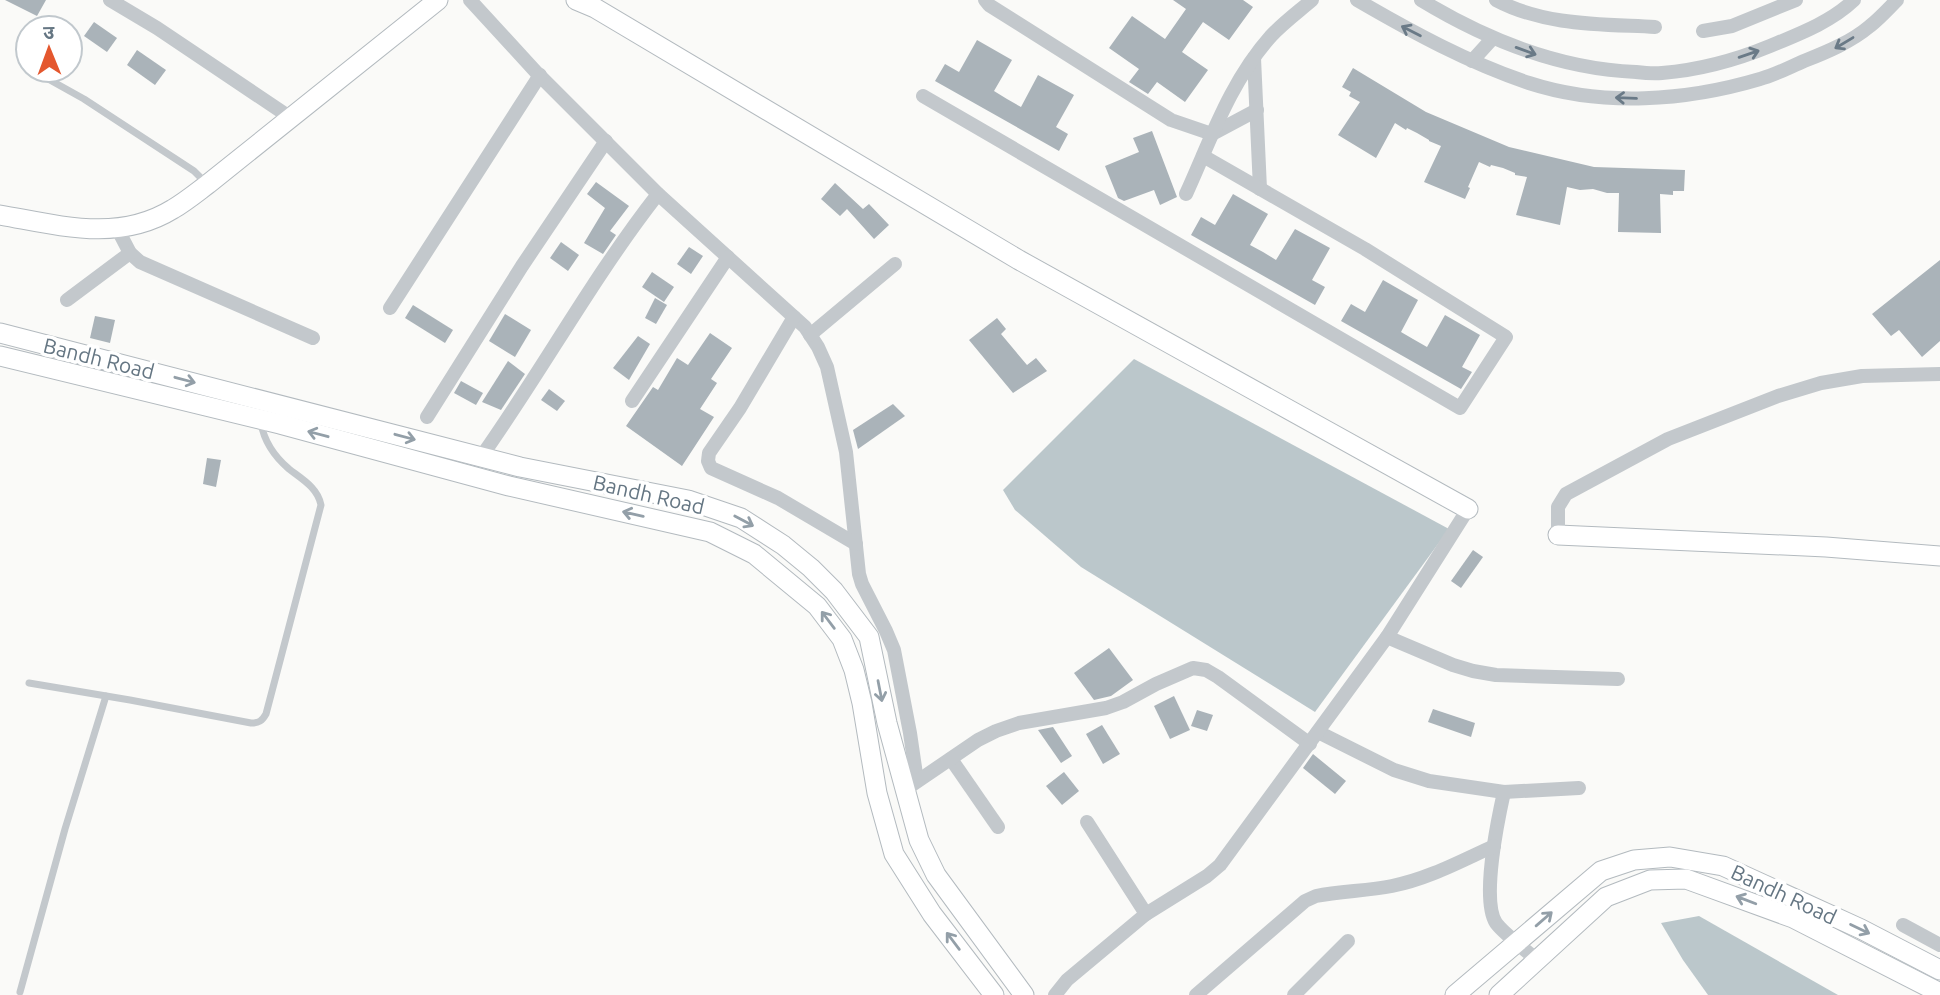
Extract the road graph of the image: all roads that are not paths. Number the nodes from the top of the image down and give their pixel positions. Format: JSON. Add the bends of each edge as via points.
{"nodes":[{"id":1,"x":110,"y":0,"type":"edge"},
{"id":2,"x":470,"y":0,"type":"edge"},
{"id":3,"x":576,"y":0,"type":"edge"},
{"id":4,"x":985,"y":0,"type":"edge"},
{"id":5,"x":1312,"y":0,"type":"edge"},
{"id":6,"x":1357,"y":0,"type":"edge"},
{"id":7,"x":1421,"y":0,"type":"edge"},
{"id":8,"x":1496,"y":0,"type":"edge"},
{"id":9,"x":1796,"y":0,"type":"edge"},
{"id":10,"x":1854,"y":0,"type":"edge"},
{"id":11,"x":1897,"y":0,"type":"edge"},
{"id":12,"x":436,"y":1,"type":"edge"},
{"id":13,"x":1769,"y":5,"type":"edge"},
{"id":14,"x":1655,"y":27,"type":"dead end"},
{"id":15,"x":1703,"y":32,"type":"dead end"},
{"id":16,"x":1492,"y":39,"type":"junction"},
{"id":17,"x":1254,"y":58,"type":"junction"},
{"id":18,"x":1472,"y":61,"type":"junction"},
{"id":19,"x":540,"y":75,"type":"junction"},
{"id":20,"x":56,"y":84,"type":"edge"},
{"id":21,"x":923,"y":96,"type":"dead end"},
{"id":22,"x":1256,"y":110,"type":"junction"},
{"id":23,"x":291,"y":118,"type":"junction"},
{"id":24,"x":1212,"y":134,"type":"junction"},
{"id":25,"x":606,"y":141,"type":"junction"},
{"id":26,"x":1203,"y":156,"type":"junction"},
{"id":27,"x":208,"y":184,"type":"junction"},
{"id":28,"x":1260,"y":189,"type":"junction"},
{"id":29,"x":658,"y":194,"type":"junction"},
{"id":30,"x":1186,"y":194,"type":"dead end"},
{"id":31,"x":0,"y":215,"type":"edge"},
{"id":32,"x":117,"y":228,"type":"junction"},
{"id":33,"x":130,"y":253,"type":"junction"},
{"id":34,"x":728,"y":257,"type":"junction"},
{"id":35,"x":895,"y":264,"type":"dead end"},
{"id":36,"x":67,"y":300,"type":"dead end"},
{"id":37,"x":390,"y":308,"type":"dead end"},
{"id":38,"x":794,"y":317,"type":"junction"},
{"id":39,"x":0,"y":333,"type":"edge"},
{"id":40,"x":810,"y":335,"type":"junction"},
{"id":41,"x":313,"y":338,"type":"dead end"},
{"id":42,"x":0,"y":356,"type":"edge"},
{"id":43,"x":1940,"y":374,"type":"edge"},
{"id":44,"x":632,"y":401,"type":"dead end"},
{"id":45,"x":260,"y":409,"type":"junction"},
{"id":46,"x":427,"y":417,"type":"dead end"},
{"id":47,"x":481,"y":457,"type":"junction"},
{"id":48,"x":1468,"y":509,"type":"joint"},
{"id":49,"x":1558,"y":535,"type":"joint"},
{"id":50,"x":856,"y":544,"type":"junction"},
{"id":51,"x":1940,"y":556,"type":"edge"},
{"id":52,"x":1387,"y":637,"type":"junction"},
{"id":53,"x":1618,"y":679,"type":"dead end"},
{"id":54,"x":29,"y":682,"type":"dead end"},
{"id":55,"x":106,"y":696,"type":"junction"},
{"id":56,"x":1314,"y":738,"type":"junction"},
{"id":57,"x":951,"y":759,"type":"junction"},
{"id":58,"x":911,"y":785,"type":"junction"},
{"id":59,"x":1578,"y":788,"type":"dead end"},
{"id":60,"x":1504,"y":792,"type":"junction"},
{"id":61,"x":1087,"y":822,"type":"dead end"},
{"id":62,"x":998,"y":827,"type":"dead end"},
{"id":63,"x":919,"y":840,"type":"junction"},
{"id":64,"x":1494,"y":846,"type":"junction"},
{"id":65,"x":894,"y":854,"type":"junction"},
{"id":66,"x":1146,"y":914,"type":"junction"},
{"id":67,"x":1903,"y":925,"type":"dead end"},
{"id":68,"x":1349,"y":941,"type":"dead end"},
{"id":69,"x":1517,"y":942,"type":"junction"},
{"id":70,"x":1940,"y":945,"type":"edge"},
{"id":71,"x":1537,"y":960,"type":"junction"},
{"id":72,"x":1940,"y":970,"type":"edge"},
{"id":73,"x":20,"y":992,"type":"dead end"},
{"id":74,"x":1940,"y":993,"type":"edge"},
{"id":75,"x":994,"y":995,"type":"edge"},
{"id":76,"x":1024,"y":995,"type":"edge"},
{"id":77,"x":1055,"y":995,"type":"edge"},
{"id":78,"x":1196,"y":995,"type":"edge"},
{"id":79,"x":1294,"y":995,"type":"edge"},
{"id":80,"x":1455,"y":995,"type":"edge"},
{"id":81,"x":1499,"y":995,"type":"edge"}],
"edges":[{"from":1,"to":23,"type":"street"},
{"from":2,"to":19,"type":"street"},
{"from":3,"to":48,"type":"main road","via":[[1019,260]]},
{"from":4,"to":24,"type":"street","via":[[1171,120]]},
{"from":5,"to":17,"type":"street","via":[[1281,26]]},
{"from":18,"to":6,"type":"street","one_way":true},
{"from":7,"to":16,"type":"street"},
{"from":8,"to":14,"type":"street","via":[[1548,19]]},
{"from":9,"to":13,"type":"street"},
{"from":16,"to":10,"type":"street","one_way":true,"via":[[1542,57],[1606,71],[1661,73],[1751,54],[1806,31]]},
{"from":11,"to":18,"type":"street","one_way":true,"via":[[1869,27],[1834,48],[1762,79],[1700,93],[1650,99],[1589,96],[1531,83]]},
{"from":12,"to":23,"type":"main road"},
{"from":13,"to":15,"type":"street","via":[[1732,26]]},
{"from":16,"to":18,"type":"street"},
{"from":17,"to":22,"type":"street"},
{"from":17,"to":24,"type":"street"},
{"from":19,"to":25,"type":"street"},
{"from":19,"to":37,"type":"street"},
{"from":20,"to":27,"type":"lane","via":[[194,170]]},
{"from":21,"to":28,"type":"street","via":[[1461,408],[1506,337]]},
{"from":22,"to":24,"type":"street"},
{"from":22,"to":28,"type":"street"},
{"from":23,"to":27,"type":"main road"},
{"from":24,"to":26,"type":"street"},
{"from":25,"to":29,"type":"street"},
{"from":25,"to":46,"type":"street"},
{"from":26,"to":28,"type":"street"},
{"from":26,"to":30,"type":"street"},
{"from":27,"to":32,"type":"main road","via":[[171,210]]},
{"from":29,"to":34,"type":"street"},
{"from":29,"to":47,"type":"street","via":[[624,238]]},
{"from":31,"to":32,"type":"main road","via":[[86,230]]},
{"from":32,"to":33,"type":"street"},
{"from":33,"to":36,"type":"street"},
{"from":33,"to":41,"type":"street","via":[[155,270]]},
{"from":34,"to":38,"type":"street"},
{"from":34,"to":44,"type":"street"},
{"from":35,"to":40,"type":"street"},
{"from":38,"to":40,"type":"street"},
{"from":38,"to":50,"type":"street","via":[[708,461],[721,474],[778,498]]},
{"from":39,"to":45,"type":"main road","name":"Bandh Road","one_way":true},
{"from":40,"to":50,"type":"street","via":[[827,367],[838,414]]},
{"from":42,"to":45,"type":"main road","name":"Bandh Road"},
{"from":43,"to":49,"type":"street","via":[[1862,376],[1821,383],[1681,434],[1566,494],[1558,507]]},
{"from":45,"to":47,"type":"main road","name":"Bandh Road","one_way":true},
{"from":45,"to":55,"type":"lane","via":[[263,434],[273,452],[315,490],[321,505],[263,720],[251,723]]},
{"from":65,"to":45,"type":"main road","name":"Bandh Road","one_way":true,"via":[[877,793],[857,681],[842,639],[817,606],[754,554],[710,532],[509,486]]},
{"from":47,"to":58,"type":"main road","name":"Bandh Road","one_way":true,"via":[[688,500],[741,518],[783,545],[834,591],[869,637],[887,723]]},
{"from":48,"to":52,"type":"street"},
{"from":49,"to":51,"type":"main road"},
{"from":50,"to":58,"type":"street","via":[[862,584],[897,664]]},
{"from":52,"to":53,"type":"street","via":[[1472,671]]},
{"from":52,"to":56,"type":"street"},
{"from":54,"to":55,"type":"lane"},
{"from":55,"to":73,"type":"lane"},
{"from":56,"to":57,"type":"street","via":[[1206,670],[1193,668],[1107,708],[996,731]]},
{"from":56,"to":60,"type":"street","via":[[1429,781]]},
{"from":56,"to":66,"type":"street","via":[[1220,865]]},
{"from":57,"to":58,"type":"street"},
{"from":57,"to":62,"type":"street"},
{"from":58,"to":63,"type":"main road","name":"Bandh Road"},
{"from":59,"to":60,"type":"street"},
{"from":60,"to":64,"type":"street"},
{"from":61,"to":66,"type":"street"},
{"from":63,"to":65,"type":"main road"},
{"from":63,"to":76,"type":"main road","name":"Bandh Road","via":[[936,875]]},
{"from":64,"to":69,"type":"street","via":[[1491,911],[1496,923]]},
{"from":64,"to":78,"type":"street","via":[[1412,881],[1306,901]]},
{"from":75,"to":65,"type":"main road","name":"Bandh Road","one_way":true,"via":[[932,914]]},
{"from":66,"to":77,"type":"street"},
{"from":67,"to":70,"type":"street"},
{"from":68,"to":79,"type":"street"},
{"from":69,"to":71,"type":"street"},
{"from":69,"to":72,"type":"main road","name":"Bandh Road","one_way":true,"via":[[1601,871],[1634,860],[1670,857],[1723,866]]},
{"from":69,"to":80,"type":"main road","name":"Bandh Road"},
{"from":74,"to":71,"type":"main road","name":"Bandh Road","one_way":true,"via":[[1794,918],[1686,879],[1650,880],[1606,897]]},
{"from":71,"to":81,"type":"main road","name":"Bandh Road"}]}
